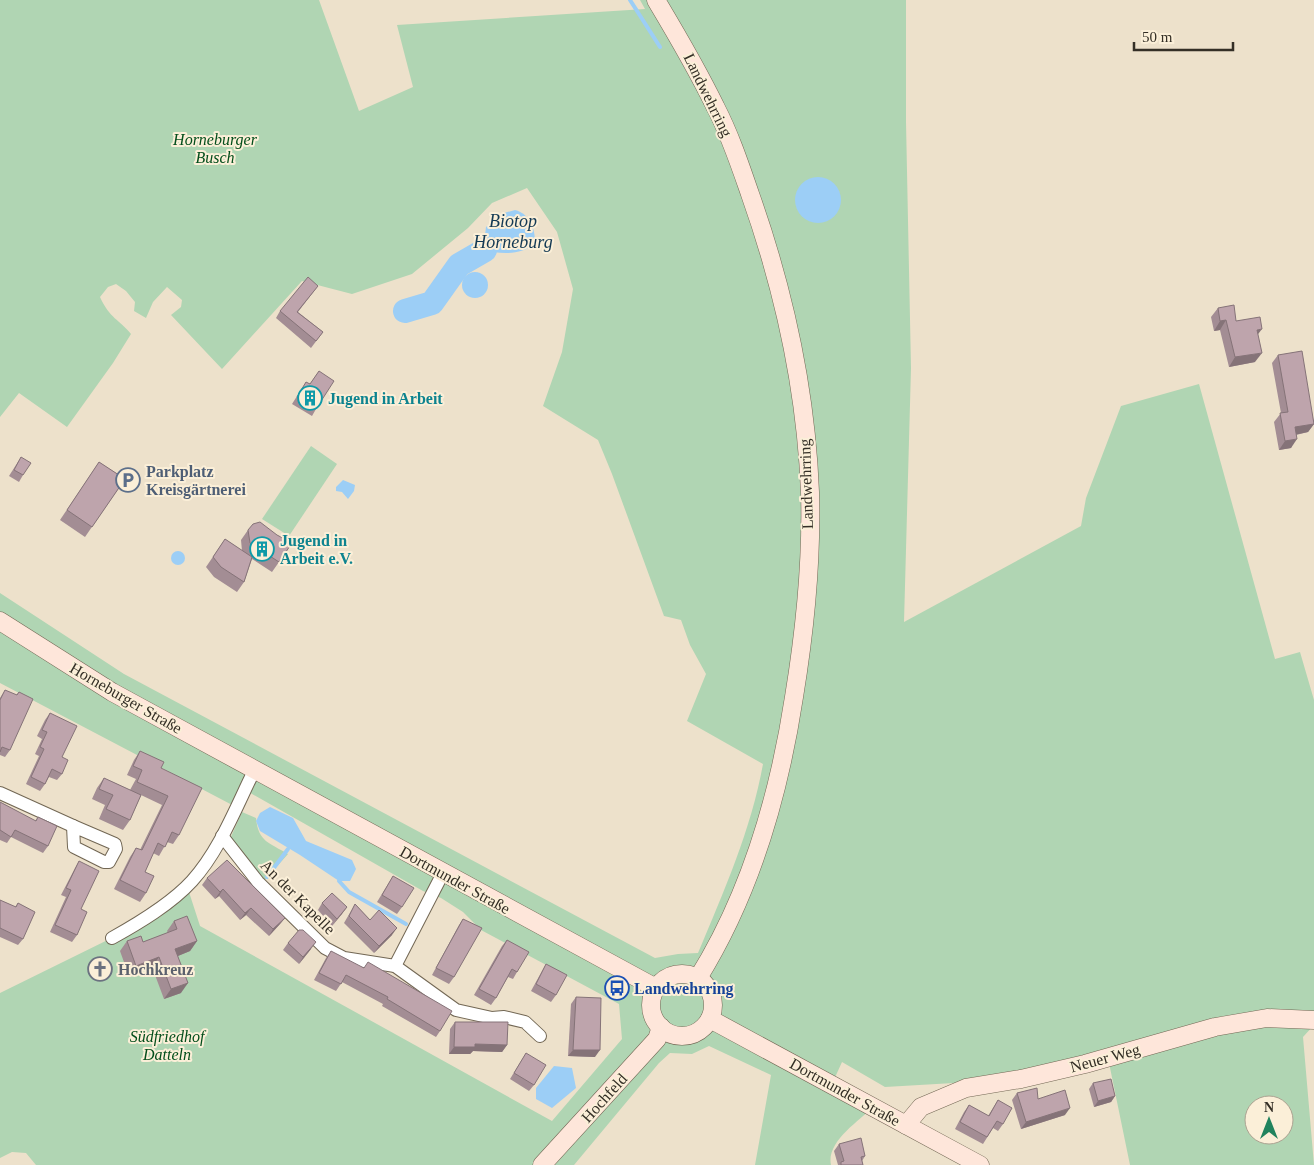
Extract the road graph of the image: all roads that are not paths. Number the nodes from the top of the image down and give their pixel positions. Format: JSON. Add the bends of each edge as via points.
{"nodes":[{"id":1,"x":656,"y":0,"type":"edge"},
{"id":2,"x":0,"y":621,"type":"edge"},
{"id":3,"x":254,"y":771,"type":"junction"},
{"id":4,"x":0,"y":793,"type":"edge"},
{"id":5,"x":73,"y":826,"type":"dead end"},
{"id":6,"x":222,"y":836,"type":"junction"},
{"id":7,"x":442,"y":873,"type":"junction"},
{"id":8,"x":112,"y":938,"type":"dead end"},
{"id":9,"x":395,"y":966,"type":"junction"},
{"id":10,"x":698,"y":978,"type":"junction"},
{"id":11,"x":656,"y":988,"type":"junction"},
{"id":12,"x":710,"y":1018,"type":"junction"},
{"id":13,"x":1314,"y":1020,"type":"edge"},
{"id":14,"x":661,"y":1027,"type":"junction"},
{"id":15,"x":540,"y":1036,"type":"dead end"},
{"id":16,"x":906,"y":1125,"type":"junction"},
{"id":17,"x":542,"y":1165,"type":"edge"},
{"id":18,"x":980,"y":1165,"type":"edge"}],
"edges":[{"from":1,"to":10,"type":"main road","name":"Landwehrring","via":[[718,110],[770,250],[800,394],[810,493],[802,648],[786,746],[762,840],[739,898]]},
{"from":2,"to":3,"type":"main road","name":"Horneburger Straße","via":[[112,692]]},
{"from":3,"to":6,"type":"street"},
{"from":3,"to":7,"type":"main road","name":"Dortmunder Straße"},
{"from":4,"to":5,"type":"street"},
{"from":6,"to":8,"type":"street","via":[[192,881],[139,922]]},
{"from":6,"to":9,"type":"street","name":"An der Kapelle","via":[[258,882],[325,948],[344,958]]},
{"from":7,"to":9,"type":"street"},
{"from":7,"to":11,"type":"main road","name":"Dortmunder Straße"},
{"from":9,"to":15,"type":"street","name":"An der Kapelle","via":[[456,1010],[525,1022]]},
{"from":10,"to":11,"type":"main road","via":[[689,974],[670,976]]},
{"from":10,"to":12,"type":"main road","via":[[713,1000]]},
{"from":11,"to":14,"type":"main road","via":[[652,1008]]},
{"from":12,"to":14,"type":"main road","via":[[704,1026],[688,1035],[669,1033]]},
{"from":12,"to":16,"type":"main road","name":"Dortmunder Straße"},
{"from":13,"to":16,"type":"main road","name":"Neuer Weg","via":[[1267,1018],[1215,1027],[1085,1064],[966,1088],[921,1107]]},
{"from":14,"to":17,"type":"main road","name":"Hochfeld","via":[[657,1039]]},
{"from":16,"to":18,"type":"main road","name":"Dortmunder Straße"}]}
